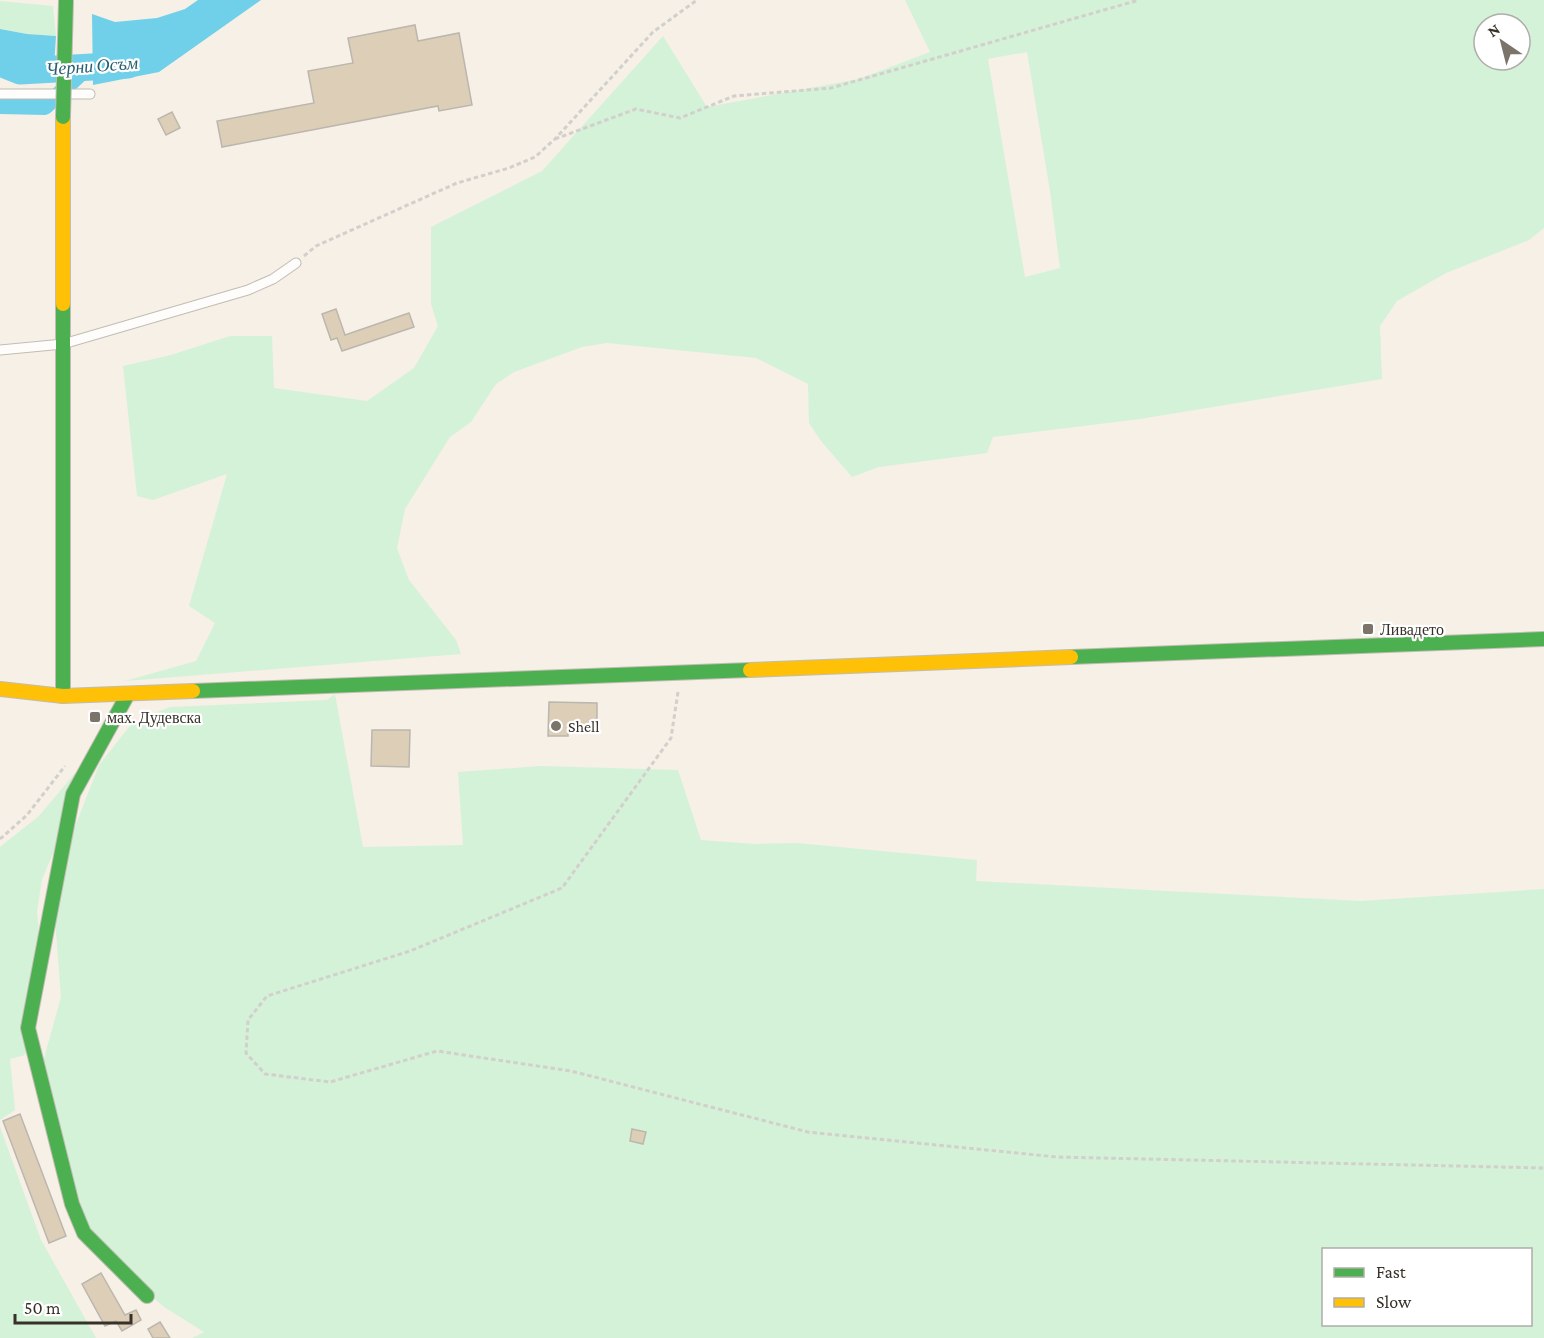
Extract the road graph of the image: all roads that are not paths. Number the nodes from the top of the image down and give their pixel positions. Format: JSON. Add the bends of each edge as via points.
{"nodes":[{"id":1,"x":66,"y":0,"type":"edge"},
{"id":2,"x":0,"y":94,"type":"edge"},
{"id":3,"x":90,"y":94,"type":"dead end"},
{"id":4,"x":296,"y":263,"type":"road end"},
{"id":5,"x":63,"y":344,"type":"junction"},
{"id":6,"x":0,"y":350,"type":"edge"},
{"id":7,"x":1544,"y":639,"type":"edge"},
{"id":8,"x":0,"y":689,"type":"edge"},
{"id":9,"x":128,"y":694,"type":"junction"},
{"id":10,"x":63,"y":696,"type":"junction"},
{"id":11,"x":147,"y":1296,"type":"dead end"}],
"edges":[{"from":1,"to":5,"type":"street","bridge":true},
{"from":2,"to":3,"type":"lane"},
{"from":4,"to":5,"type":"lane","via":[[248,290]]},
{"from":5,"to":6,"type":"lane"},
{"from":5,"to":10,"type":"street"},
{"from":7,"to":9,"type":"street"},
{"from":8,"to":10,"type":"street"},
{"from":9,"to":10,"type":"street"},
{"from":9,"to":11,"type":"street","via":[[73,794],[28,1028],[72,1204],[84,1233]]}]}
